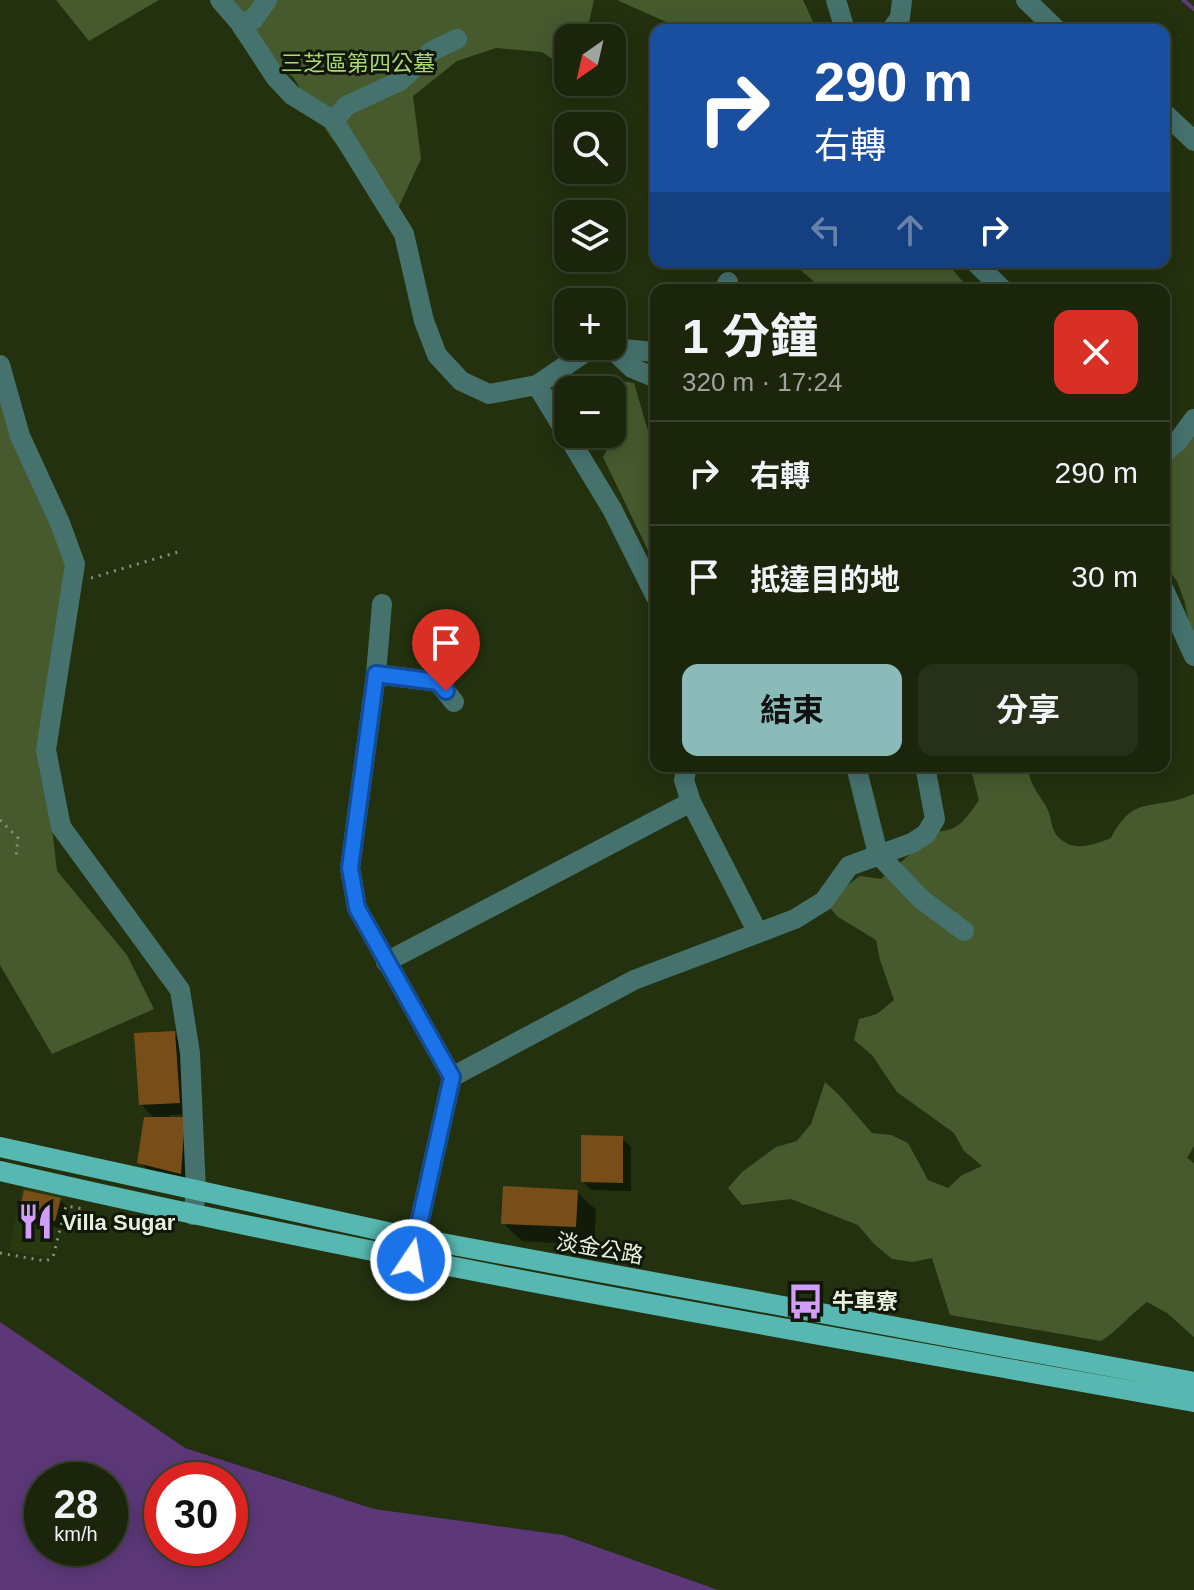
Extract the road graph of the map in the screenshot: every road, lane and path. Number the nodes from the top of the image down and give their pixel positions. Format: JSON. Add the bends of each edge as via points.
{"nodes":[{"id":1,"x":220,"y":0,"type":"edge"},
{"id":2,"x":267,"y":0,"type":"edge"},
{"id":3,"x":836,"y":0,"type":"edge"},
{"id":4,"x":902,"y":0,"type":"edge"},
{"id":5,"x":1026,"y":0,"type":"edge"},
{"id":6,"x":240,"y":23,"type":"junction"},
{"id":7,"x":843,"y":24,"type":"edge"},
{"id":8,"x":896,"y":24,"type":"edge"},
{"id":9,"x":1051,"y":24,"type":"edge"},
{"id":10,"x":457,"y":39,"type":"dead end"},
{"id":11,"x":1170,"y":119,"type":"edge"},
{"id":12,"x":334,"y":121,"type":"junction"},
{"id":13,"x":1194,"y":141,"type":"edge"},
{"id":14,"x":981,"y":268,"type":"edge"},
{"id":15,"x":997,"y":284,"type":"edge"},
{"id":16,"x":626,"y":349,"type":"edge"},
{"id":17,"x":650,"y":351,"type":"edge"},
{"id":18,"x":574,"y":360,"type":"edge"},
{"id":19,"x":624,"y":360,"type":"edge"},
{"id":20,"x":0,"y":365,"type":"edge"},
{"id":21,"x":650,"y":376,"type":"edge"},
{"id":22,"x":537,"y":385,"type":"junction"},
{"id":23,"x":1194,"y":419,"type":"edge"},
{"id":24,"x":1170,"y":448,"type":"edge"},
{"id":25,"x":178,"y":552,"type":"dead end"},
{"id":26,"x":72,"y":584,"type":"junction"},
{"id":27,"x":650,"y":585,"type":"edge"},
{"id":28,"x":1170,"y":603,"type":"edge"},
{"id":29,"x":382,"y":604,"type":"dead end"},
{"id":30,"x":1194,"y":656,"type":"edge"},
{"id":31,"x":376,"y":674,"type":"junction"},
{"id":32,"x":454,"y":702,"type":"dead end"},
{"id":33,"x":686,"y":772,"type":"edge"},
{"id":34,"x":858,"y":772,"type":"edge"},
{"id":35,"x":926,"y":772,"type":"edge"},
{"id":36,"x":691,"y":802,"type":"junction"},
{"id":37,"x":0,"y":820,"type":"edge"},
{"id":38,"x":878,"y":854,"type":"junction"},
{"id":39,"x":16,"y":856,"type":"dead end"},
{"id":40,"x":964,"y":931,"type":"dead end"},
{"id":41,"x":758,"y":933,"type":"junction"},
{"id":42,"x":386,"y":962,"type":"junction"},
{"id":43,"x":452,"y":1077,"type":"junction"},
{"id":44,"x":0,"y":1147,"type":"edge"},
{"id":45,"x":0,"y":1171,"type":"edge"},
{"id":46,"x":196,"y":1192,"type":"junction"},
{"id":47,"x":84,"y":1209,"type":"dead end"},
{"id":48,"x":193,"y":1215,"type":"junction"},
{"id":49,"x":415,"y":1238,"type":"junction"},
{"id":50,"x":0,"y":1253,"type":"edge"},
{"id":51,"x":411,"y":1260,"type":"junction"},
{"id":52,"x":1194,"y":1382,"type":"edge"},
{"id":53,"x":1194,"y":1402,"type":"edge"}],
"edges":[{"from":1,"to":6,"type":"street"},
{"from":2,"to":6,"type":"street","via":[[253,20]]},
{"from":3,"to":7,"type":"street"},
{"from":4,"to":8,"type":"street"},
{"from":5,"to":9,"type":"street"},
{"from":6,"to":12,"type":"street","via":[[292,95]]},
{"from":10,"to":12,"type":"street","via":[[432,51],[400,81],[346,106]]},
{"from":11,"to":13,"type":"street"},
{"from":12,"to":22,"type":"street","via":[[404,234],[437,355],[461,381],[489,394]]},
{"from":14,"to":15,"type":"street"},
{"from":16,"to":17,"type":"street"},
{"from":18,"to":22,"type":"street"},
{"from":19,"to":21,"type":"street"},
{"from":20,"to":26,"type":"street","via":[[20,436],[75,564]]},
{"from":22,"to":27,"type":"street","via":[[612,509]]},
{"from":23,"to":24,"type":"street"},
{"from":25,"to":26,"type":"path"},
{"from":26,"to":46,"type":"street","via":[[46,750],[61,827],[180,990],[190,1053]]},
{"from":28,"to":30,"type":"street"},
{"from":29,"to":31,"type":"street"},
{"from":31,"to":32,"type":"street","via":[[438,682]]},
{"from":31,"to":42,"type":"street","via":[[350,868],[357,908]]},
{"from":33,"to":36,"type":"street"},
{"from":34,"to":38,"type":"street"},
{"from":35,"to":38,"type":"street","via":[[935,819],[912,843]]},
{"from":36,"to":41,"type":"street"},
{"from":36,"to":42,"type":"street"},
{"from":37,"to":39,"type":"path","via":[[18,838]]},
{"from":38,"to":40,"type":"street","via":[[921,899]]},
{"from":38,"to":41,"type":"street","via":[[849,866],[824,901]]},
{"from":41,"to":43,"type":"street","via":[[634,980]]},
{"from":42,"to":43,"type":"street"},
{"from":43,"to":49,"type":"street"},
{"from":44,"to":46,"type":"main road","name":"淡金公路"},
{"from":45,"to":48,"type":"main road","name":"淡金公路"},
{"from":46,"to":48,"type":"street"},
{"from":46,"to":49,"type":"main road","name":"淡金公路"},
{"from":47,"to":50,"type":"path","via":[[66,1206],[53,1257],[46,1261]]},
{"from":48,"to":51,"type":"main road","name":"淡金公路"},
{"from":49,"to":51,"type":"street"},
{"from":49,"to":52,"type":"main road","name":"淡金公路"},
{"from":51,"to":53,"type":"main road","name":"淡金公路"}]}
